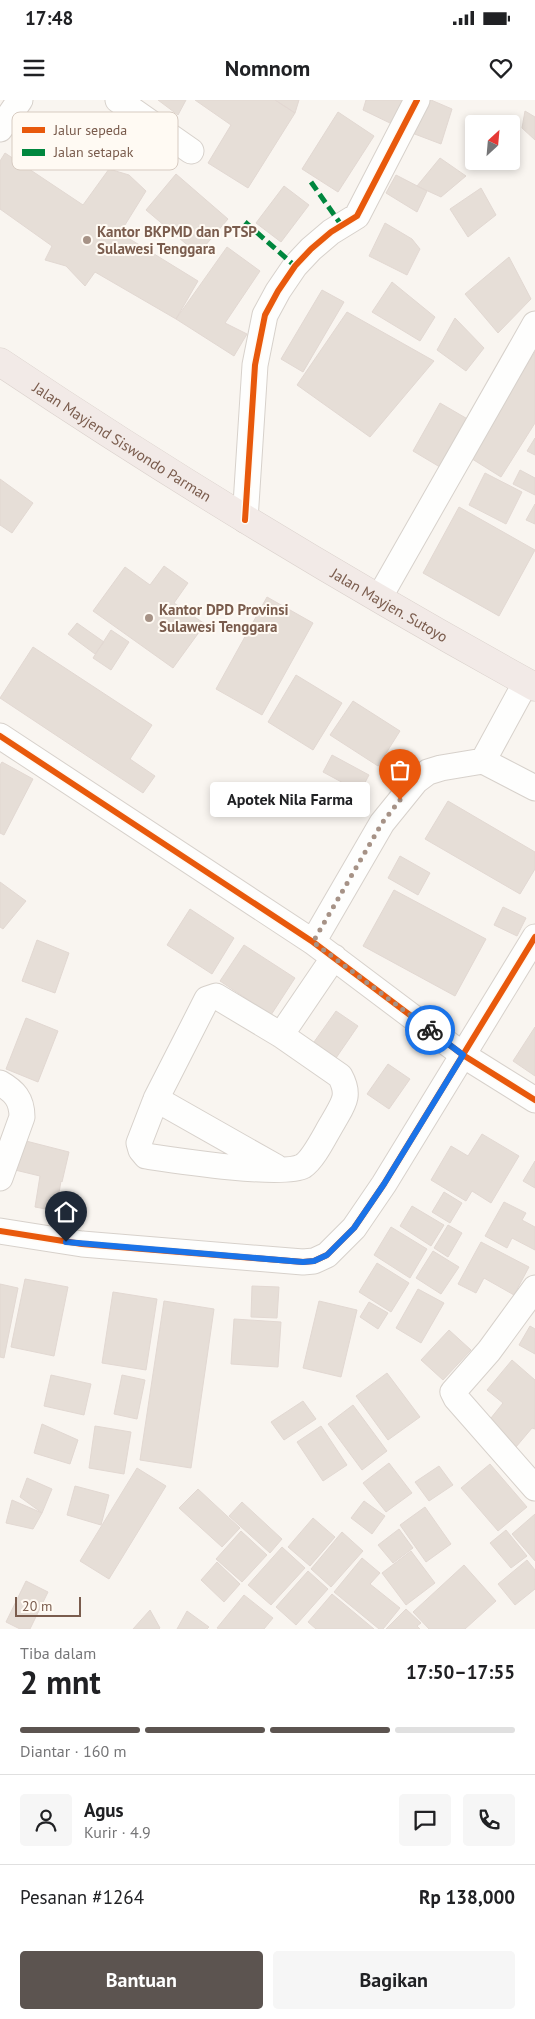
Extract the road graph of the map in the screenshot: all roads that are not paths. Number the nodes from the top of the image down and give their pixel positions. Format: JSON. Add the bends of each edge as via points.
{"nodes":[{"id":1,"x":20,"y":100,"type":"edge"},
{"id":2,"x":118,"y":100,"type":"edge"},
{"id":3,"x":417,"y":100,"type":"edge"},
{"id":4,"x":135,"y":112,"type":"edge"},
{"id":5,"x":0,"y":130,"type":"edge"},
{"id":6,"x":178,"y":142,"type":"edge"},
{"id":7,"x":191,"y":151,"type":"dead end"},
{"id":8,"x":535,"y":324,"type":"edge"},
{"id":9,"x":0,"y":362,"type":"edge"},
{"id":10,"x":245,"y":520,"type":"junction"},
{"id":11,"x":379,"y":598,"type":"junction"},
{"id":12,"x":531,"y":685,"type":"edge"},
{"id":13,"x":0,"y":736,"type":"edge"},
{"id":14,"x":483,"y":761,"type":"junction"},
{"id":15,"x":535,"y":788,"type":"edge"},
{"id":16,"x":535,"y":937,"type":"edge"},
{"id":17,"x":313,"y":942,"type":"junction"},
{"id":18,"x":334,"y":957,"type":"junction"},
{"id":19,"x":281,"y":1035,"type":"junction"},
{"id":20,"x":463,"y":1055,"type":"junction"},
{"id":21,"x":0,"y":1082,"type":"edge"},
{"id":22,"x":156,"y":1099,"type":"junction"},
{"id":23,"x":535,"y":1100,"type":"edge"},
{"id":24,"x":282,"y":1170,"type":"junction"},
{"id":25,"x":0,"y":1178,"type":"edge"},
{"id":26,"x":0,"y":1231,"type":"edge"},
{"id":27,"x":535,"y":1288,"type":"edge"},
{"id":28,"x":535,"y":1488,"type":"edge"}],
"edges":[{"from":1,"to":5,"type":"street"},
{"from":2,"to":4,"type":"street"},
{"from":3,"to":10,"type":"street","via":[[357,216],[311,249],[290,272],[265,315],[256,365]]},
{"from":6,"to":7,"type":"street"},
{"from":8,"to":11,"type":"street"},
{"from":9,"to":10,"type":"highway","name":"Jalan Mayjend Siswondo Parman"},
{"from":10,"to":11,"type":"highway","name":"Jalan Mayjen. Sutoyo"},
{"from":11,"to":12,"type":"highway","name":"Jalan Mayjen. Sutoyo"},
{"from":12,"to":14,"type":"street"},
{"from":13,"to":17,"type":"street"},
{"from":14,"to":15,"type":"street"},
{"from":14,"to":17,"type":"street","via":[[440,768],[416,781],[382,823]]},
{"from":16,"to":20,"type":"street"},
{"from":17,"to":18,"type":"street"},
{"from":18,"to":19,"type":"street"},
{"from":18,"to":20,"type":"street"},
{"from":19,"to":22,"type":"street","via":[[216,996],[210,997]]},
{"from":19,"to":24,"type":"street","via":[[340,1076],[346,1094],[311,1158],[303,1166]]},
{"from":20,"to":23,"type":"street"},
{"from":20,"to":26,"type":"street","via":[[354,1228],[320,1259],[303,1262],[82,1244]]},
{"from":21,"to":25,"type":"street","via":[[12,1090],[22,1108]]},
{"from":22,"to":24,"type":"street"},
{"from":22,"to":24,"type":"street","via":[[139,1143],[146,1156]]},
{"from":27,"to":28,"type":"street","via":[[489,1351],[453,1392]]}]}
